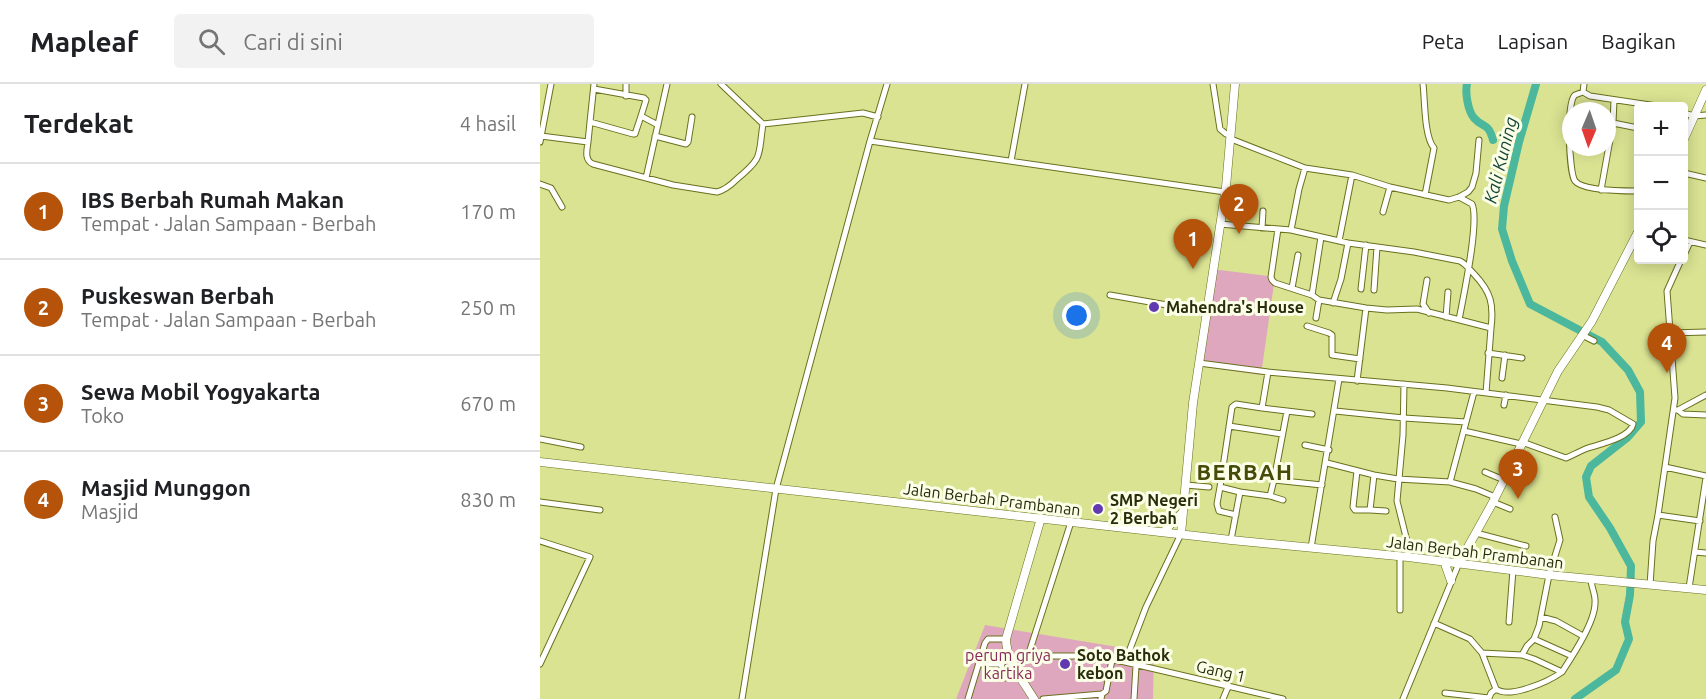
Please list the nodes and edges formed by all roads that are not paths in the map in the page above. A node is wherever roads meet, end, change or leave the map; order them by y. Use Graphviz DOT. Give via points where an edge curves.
graph roads {
  1 [pos="551,84"];
  2 [pos="626,84"];
  3 [pos="667,84"];
  4 [pos="721,84"];
  5 [pos="887,84"];
  6 [pos="1025,84"];
  7 [pos="1213,84"];
  8 [pos="1235,84"];
  9 [pos="1423,84"];
  10 [pos="1584,84"];
  11 [pos="594,87"];
  12 [pos="1706,90"];
  13 [pos="1583,92"];
  14 [pos="626,96"];
  15 [pos="1614,100"];
  16 [pos="1572,102"];
  17 [pos="1634,103"];
  18 [pos="1699,105"];
  19 [pos="1688,114"];
  20 [pos="1706,114"];
  21 [pos="641,116"];
  22 [pos="1694,116"];
  23 [pos="692,117"];
  24 [pos="878,117"];
  25 [pos="590,122"];
  26 [pos="763,124"];
  27 [pos="1616,124"];
  28 [pos="658,125"];
  29 [pos="1634,127"];
  30 [pos="1688,129"];
  31 [pos="655,136"];
  32 [pos="1231,137"];
  33 [pos="541,139"];
  34 [pos="1479,140"];
  35 [pos="870,141"];
  36 [pos="588,142"];
  37 [pos="1572,156"];
  38 [pos="1606,156"];
  39 [pos="1011,161"];
  40 [pos="1305,168"];
  41 [pos="1352,175"];
  42 [pos="1688,175"];
  43 [pos="645,178"];
  44 [pos="1706,178"];
  45 [pos="540,184"];
  46 [pos="1390,187"];
  47 [pos="1601,190"];
  48 [pos="1634,191"];
  49 [pos="1225,192"];
  50 [pos="1425,195"];
  51 [pos="1459,198"];
  52 [pos="562,207"];
  53 [pos="1263,211"];
  54 [pos="1383,212"];
  55 [pos="1220,224"];
  56 [pos="1262,228"];
  57 [pos="1278,229"];
  58 [pos="1291,230"];
  59 [pos="1321,237"];
  60 [pos="1634,240"];
  61 [pos="1339,241"];
  62 [pos="1690,242"];
  63 [pos="1348,243"];
  64 [pos="1366,245"];
  65 [pos="1706,245"];
  66 [pos="1688,246"];
  67 [pos="1377,247"];
  68 [pos="1298,255"];
  69 [pos="1679,264"];
  70 [pos="1469,269"];
  71 [pos="1427,280"];
  72 [pos="1292,288"];
  73 [pos="1361,288"];
  74 [pos="1374,290"];
  75 [pos="1448,292"];
  76 [pos="1110,295"];
  77 [pos="1312,295"];
  78 [pos="1319,300"];
  79 [pos="1333,303"];
  80 [pos="1366,308"];
  81 [pos="1207,312"];
  82 [pos="1430,313"];
  83 [pos="1446,316"];
  84 [pos="1316,318"];
  85 [pos="1459,320"];
  86 [pos="1307,326"];
  87 [pos="1491,328"];
  88 [pos="1706,332"];
  89 [pos="1670,333"];
  90 [pos="1582,335"];
  91 [pos="1594,341"];
  92 [pos="1488,353"];
  93 [pos="1505,356"];
  94 [pos="1522,358"];
  95 [pos="1360,359"];
  96 [pos="1199,363"];
  97 [pos="1268,372"];
  98 [pos="1502,378"];
  99 [pos="1339,379"];
  100 [pos="1357,381"];
  101 [pos="1404,384"];
  102 [pos="1473,392"];
  103 [pos="1486,393"];
  104 [pos="1506,395"];
  105 [pos="1706,395"];
  106 [pos="1543,401"];
  107 [pos="1504,405"];
  108 [pos="1262,408"];
  109 [pos="1676,410"];
  110 [pos="1287,411"];
  111 [pos="1335,411"];
  112 [pos="1312,414"];
  113 [pos="1706,415"];
  114 [pos="1404,418"];
  115 [pos="1466,422"];
  116 [pos="1229,426"];
  117 [pos="1464,430"];
  118 [pos="1282,434"];
  119 [pos="540,439"];
  120 [pos="1522,443"];
  121 [pos="1305,445"];
  122 [pos="581,447"];
  123 [pos="1329,450"];
  124 [pos="540,462"];
  125 [pos="1326,463"];
  126 [pos="1665,467"];
  127 [pos="1357,471"];
  128 [pos="1485,472"];
  129 [pos="1374,475"];
  130 [pos="1706,478"];
  131 [pos="1398,479"];
  132 [pos="1274,480"];
  133 [pos="1504,480"];
  134 [pos="1450,482"];
  135 [pos="1186,485"];
  136 [pos="1322,485"];
  137 [pos="1209,487"];
  138 [pos="1220,487"];
  139 [pos="776,489"];
  140 [pos="1240,492"];
  141 [pos="1270,496"];
  142 [pos="1494,499"];
  143 [pos="1283,500"];
  144 [pos="540,502"];
  145 [pos="1510,509"];
  146 [pos="600,510"];
  147 [pos="1370,510"];
  148 [pos="1184,511"];
  149 [pos="1386,511"];
  150 [pos="1236,515"];
  151 [pos="1658,515"];
  152 [pos="1555,517"];
  153 [pos="1041,518"];
  154 [pos="1700,521"];
  155 [pos="1071,522"];
  156 [pos="1699,529"];
  157 [pos="1706,529"];
  158 [pos="1165,532"];
  159 [pos="1506,532"];
  160 [pos="1476,533"];
  161 [pos="1180,534"];
  162 [pos="1231,540"];
  163 [pos="540,541"];
  164 [pos="1503,541"];
  165 [pos="1526,546"];
  166 [pos="1311,549"];
  167 [pos="1695,552"];
  168 [pos="1706,553"];
  169 [pos="1404,557"];
  170 [pos="1444,561"];
  171 [pos="1459,564"];
  172 [pos="1513,570"];
  173 [pos="1550,575"];
  174 [pos="1592,579"];
  175 [pos="1451,581"];
  176 [pos="1650,585"];
  177 [pos="1689,588"];
  178 [pos="1706,590"];
  179 [pos="1400,610"];
  180 [pos="1541,618"];
  181 [pos="1509,622"];
  182 [pos="1434,623"];
  183 [pos="1583,636"];
  184 [pos="1006,639"];
  185 [pos="1534,639"];
  186 [pos="1482,653"];
  187 [pos="1522,655"];
  188 [pos="1028,656"];
  189 [pos="1572,657"];
  190 [pos="1010,659"];
  191 [pos="1112,660"];
  192 [pos="1125,662"];
  193 [pos="540,664"];
  194 [pos="979,664"];
  195 [pos="1001,664"];
  196 [pos="1136,666"];
  197 [pos="1562,672"];
  198 [pos="1005,678"];
  199 [pos="1228,687"];
  200 [pos="1496,689"];
  201 [pos="1445,693"];
  202 [pos="1102,696"];
  203 [pos="1489,698"];
  204 [pos="742,699"];
  205 [pos="968,699"];
  206 [pos="1034,699"];
  207 [pos="1043,699"];
  208 [pos="1134,699"];
  209 [pos="1223,699"];
  210 [pos="1283,699"];
  211 [pos="1403,699"];
  1 -- 33 [label="street"];
  2 -- 14 [label="street"];
  3 -- 28 [label="street"];
  4 -- 26 [label="street"];
  5 -- 24 [label="street"];
  6 -- 39 [label="street"];
  7 -- 32 [label="street" via="1220,129"];
  8 -- 32 [label="main road"];
  9 -- 50 [label="street" via="1429,143 1434,148"];
  10 -- 13 [label="street"];
  11 -- 14 [label="street"];
  11 -- 25 [label="street"];
  12 -- 18 [label="main road"];
  13 -- 15 [label="street"];
  13 -- 16 [label="street" via="1575,95"];
  14 -- 21 [label="street" via="646,100"];
  15 -- 17 [label="street"];
  18 -- 20 [label="street"];
  18 -- 22 [label="main road"];
  19 -- 22 [label="street"];
  20 -- 22 [label="street"];
  21 -- 25 [label="street" via="635,134"];
  21 -- 28 [label="street"];
  22 -- 30 [label="main road"];
  23 -- 31 [label="street" via="686,144"];
  24 -- 26 [label="street" via="840,115"];
  24 -- 35 [label="street"];
  25 -- 36 [label="street"];
  26 -- 43 [label="street" via="755,163 724,190 717,192"];
  27 -- 29 [label="street"];
  28 -- 31 [label="street"];
  31 -- 43 [label="street"];
  32 -- 40 [label="street"];
  32 -- 49 [label="main road"];
  33 -- 36 [label="street"];
  34 -- 51 [label="street" via="1475,180"];
  35 -- 39 [label="street"];
  35 -- 139 [label="street"];
  36 -- 43 [label="street" via="589,162"];
  37 -- 47 [label="street" via="1575,182"];
  38 -- 47 [label="street"];
  39 -- 49 [label="street"];
  40 -- 41 [label="street"];
  40 -- 58 [label="street"];
  41 -- 46 [label="street"];
  41 -- 61 [label="street"];
  42 -- 44 [label="street"];
  45 -- 52 [label="street" via="551,188"];
  46 -- 50 [label="street"];
  46 -- 54 [label="street"];
  47 -- 48 [label="street"];
  49 -- 55 [label="main road"];
  50 -- 51 [label="street"];
  51 -- 70 [label="street" via="1474,208"];
  53 -- 56 [label="street"];
  55 -- 56 [label="street"];
  55 -- 81 [label="main road"];
  56 -- 57 [label="street"];
  57 -- 58 [label="street"];
  57 -- 72 [label="street" via="1271,277 1275,283"];
  58 -- 59 [label="street"];
  59 -- 61 [label="street"];
  59 -- 77 [label="street"];
  60 -- 90 [label="main road"];
  61 -- 63 [label="street"];
  62 -- 65 [label="street"];
  62 -- 66 [label="street"];
  63 -- 64 [label="street"];
  63 -- 79 [label="street"];
  64 -- 67 [label="street"];
  64 -- 73 [label="street"];
  67 -- 70 [label="street" via="1446,257"];
  67 -- 74 [label="street"];
  68 -- 72 [label="street"];
  69 -- 89 [label="street" via="1667,291"];
  70 -- 85 [label="street"];
  70 -- 87 [label="street" via="1491,297"];
  71 -- 82 [label="street" via="1423,304"];
  72 -- 77 [label="street"];
  75 -- 83 [label="street"];
  76 -- 81 [label="street"];
  77 -- 78 [label="street"];
  78 -- 79 [label="street"];
  78 -- 84 [label="street"];
  79 -- 80 [label="street"];
  80 -- 82 [label="street"];
  80 -- 95 [label="street"];
  81 -- 96 [label="main road"];
  82 -- 83 [label="street"];
  83 -- 85 [label="street"];
  85 -- 87 [label="street"];
  86 -- 95 [label="street" via="1332,335 1332,355"];
  87 -- 92 [label="street"];
  88 -- 89 [label="street"];
  89 -- 109 [label="street"];
  90 -- 91 [label="street"];
  90 -- 106 [label="main road"];
  92 -- 93 [label="street"];
  92 -- 103 [label="street"];
  93 -- 94 [label="street"];
  93 -- 98 [label="street"];
  95 -- 100 [label="street"];
  96 -- 97 [label="street"];
  96 -- 135 [label="main road"];
  97 -- 99 [label="street"];
  97 -- 108 [label="street"];
  99 -- 100 [label="street"];
  99 -- 111 [label="street"];
  100 -- 101 [label="street"];
  101 -- 102 [label="street"];
  101 -- 114 [label="street"];
  102 -- 103 [label="street"];
  102 -- 115 [label="street"];
  103 -- 104 [label="street"];
  104 -- 106 [label="street"];
  104 -- 107 [label="street"];
  105 -- 109 [label="street"];
  106 -- 120 [label="main road"];
  106 -- 120 [label="street" via="1609,410 1630,421 1632,429 1566,458"];
  108 -- 110 [label="street"];
  108 -- 116 [label="street" via="1234,404"];
  109 -- 113 [label="street"];
  109 -- 126 [label="street"];
  110 -- 112 [label="street"];
  110 -- 118 [label="street"];
  111 -- 114 [label="street"];
  111 -- 123 [label="street"];
  114 -- 115 [label="street"];
  114 -- 131 [label="street"];
  115 -- 117 [label="street"];
  116 -- 118 [label="street"];
  116 -- 138 [label="street"];
  117 -- 120 [label="street"];
  117 -- 134 [label="street"];
  118 -- 132 [label="street"];
  119 -- 122 [label="street"];
  120 -- 133 [label="main road"];
  121 -- 123 [label="street"];
  123 -- 125 [label="street"];
  124 -- 139 [label="main road, Jalan Berbah Prambanan"];
  125 -- 127 [label="street"];
  125 -- 136 [label="street"];
  126 -- 130 [label="street"];
  126 -- 151 [label="street"];
  127 -- 129 [label="street"];
  127 -- 147 [label="street" via="1354,509"];
  128 -- 133 [label="street"];
  129 -- 131 [label="street"];
  129 -- 147 [label="street"];
  130 -- 154 [label="street"];
  131 -- 134 [label="street"];
  131 -- 169 [label="street" via="1397,501 1408,545"];
  132 -- 136 [label="street"];
  132 -- 141 [label="street"];
  133 -- 142 [label="main road"];
  134 -- 142 [label="street"];
  135 -- 137 [label="street"];
  135 -- 148 [label="main road"];
  136 -- 166 [label="street"];
  138 -- 140 [label="street"];
  138 -- 150 [label="street" via="1219,511"];
  139 -- 153 [label="main road, Jalan Berbah Prambanan"];
  139 -- 204 [label="street"];
  140 -- 141 [label="street"];
  140 -- 150 [label="street"];
  141 -- 143 [label="street"];
  142 -- 145 [label="street"];
  142 -- 160 [label="main road"];
  144 -- 146 [label="street"];
  147 -- 149 [label="street"];
  148 -- 158 [label="main road"];
  148 -- 161 [label="main road"];
  150 -- 162 [label="street"];
  151 -- 154 [label="street"];
  151 -- 176 [label="street"];
  152 -- 173 [label="street" via="1560,540"];
  153 -- 155 [label="main road, Jalan Berbah Prambanan"];
  153 -- 184 [label="main road"];
  154 -- 156 [label="street"];
  155 -- 158 [label="main road, Jalan Berbah Prambanan"];
  155 -- 188 [label="street"];
  156 -- 157 [label="street"];
  156 -- 167 [label="street"];
  158 -- 161 [label="main road, Jalan Berbah Prambanan"];
  159 -- 164 [label="street"];
  160 -- 164 [label="street"];
  160 -- 171 [label="main road"];
  161 -- 162 [label="main road, Jalan Berbah Prambanan"];
  161 -- 192 [label="street"];
  162 -- 166 [label="main road, Jalan Berbah Prambanan"];
  163 -- 193 [label="street" via="590,557"];
  164 -- 165 [label="street"];
  166 -- 169 [label="main road, Jalan Berbah Prambanan"];
  167 -- 168 [label="street"];
  167 -- 177 [label="street"];
  169 -- 170 [label="main road, Jalan Berbah Prambanan"];
  169 -- 179 [label="street"];
  170 -- 171 [label="main road, Jalan Berbah Prambanan"];
  170 -- 175 [label="main road"];
  171 -- 172 [label="main road, Jalan Berbah Prambanan"];
  171 -- 175 [label="street"];
  172 -- 173 [label="main road, Jalan Berbah Prambanan"];
  172 -- 181 [label="street"];
  173 -- 174 [label="main road, Jalan Berbah Prambanan"];
  173 -- 180 [label="street"];
  174 -- 176 [label="main road, Jalan Berbah Prambanan"];
  174 -- 183 [label="street" via="1596,602"];
  175 -- 182 [label="street"];
  176 -- 177 [label="main road, Jalan Berbah Prambanan"];
  177 -- 178 [label="main road, Jalan Berbah Prambanan"];
  180 -- 183 [label="street" via="1556,621"];
  180 -- 185 [label="street"];
  182 -- 186 [label="street" via="1470,639"];
  182 -- 211 [label="street"];
  183 -- 189 [label="street"];
  184 -- 190 [label="main road"];
  184 -- 194 [label="street" via="986,641"];
  185 -- 187 [label="street"];
  185 -- 189 [label="street"];
  186 -- 187 [label="street"];
  186 -- 200 [label="street"];
  187 -- 197 [label="street"];
  188 -- 190 [label="street, Gang 1"];
  188 -- 191 [label="street, Gang 1" via="1078,655"];
  189 -- 197 [label="street"];
  190 -- 195 [label="street"];
  190 -- 206 [label="main road"];
  191 -- 192 [label="street, Gang 1"];
  191 -- 202 [label="street"];
  192 -- 196 [label="street, Gang 1"];
  194 -- 195 [label="street"];
  194 -- 205 [label="street"];
  195 -- 198 [label="street"];
  196 -- 199 [label="street, Gang 1"];
  196 -- 208 [label="street"];
  197 -- 200 [label="street" via="1523,694 1502,695"];
  199 -- 209 [label="street"];
  199 -- 210 [label="street, Gang 1"];
  200 -- 203 [label="street"];
  201 -- 203 [label="street"];
  202 -- 207 [label="street"];
}
